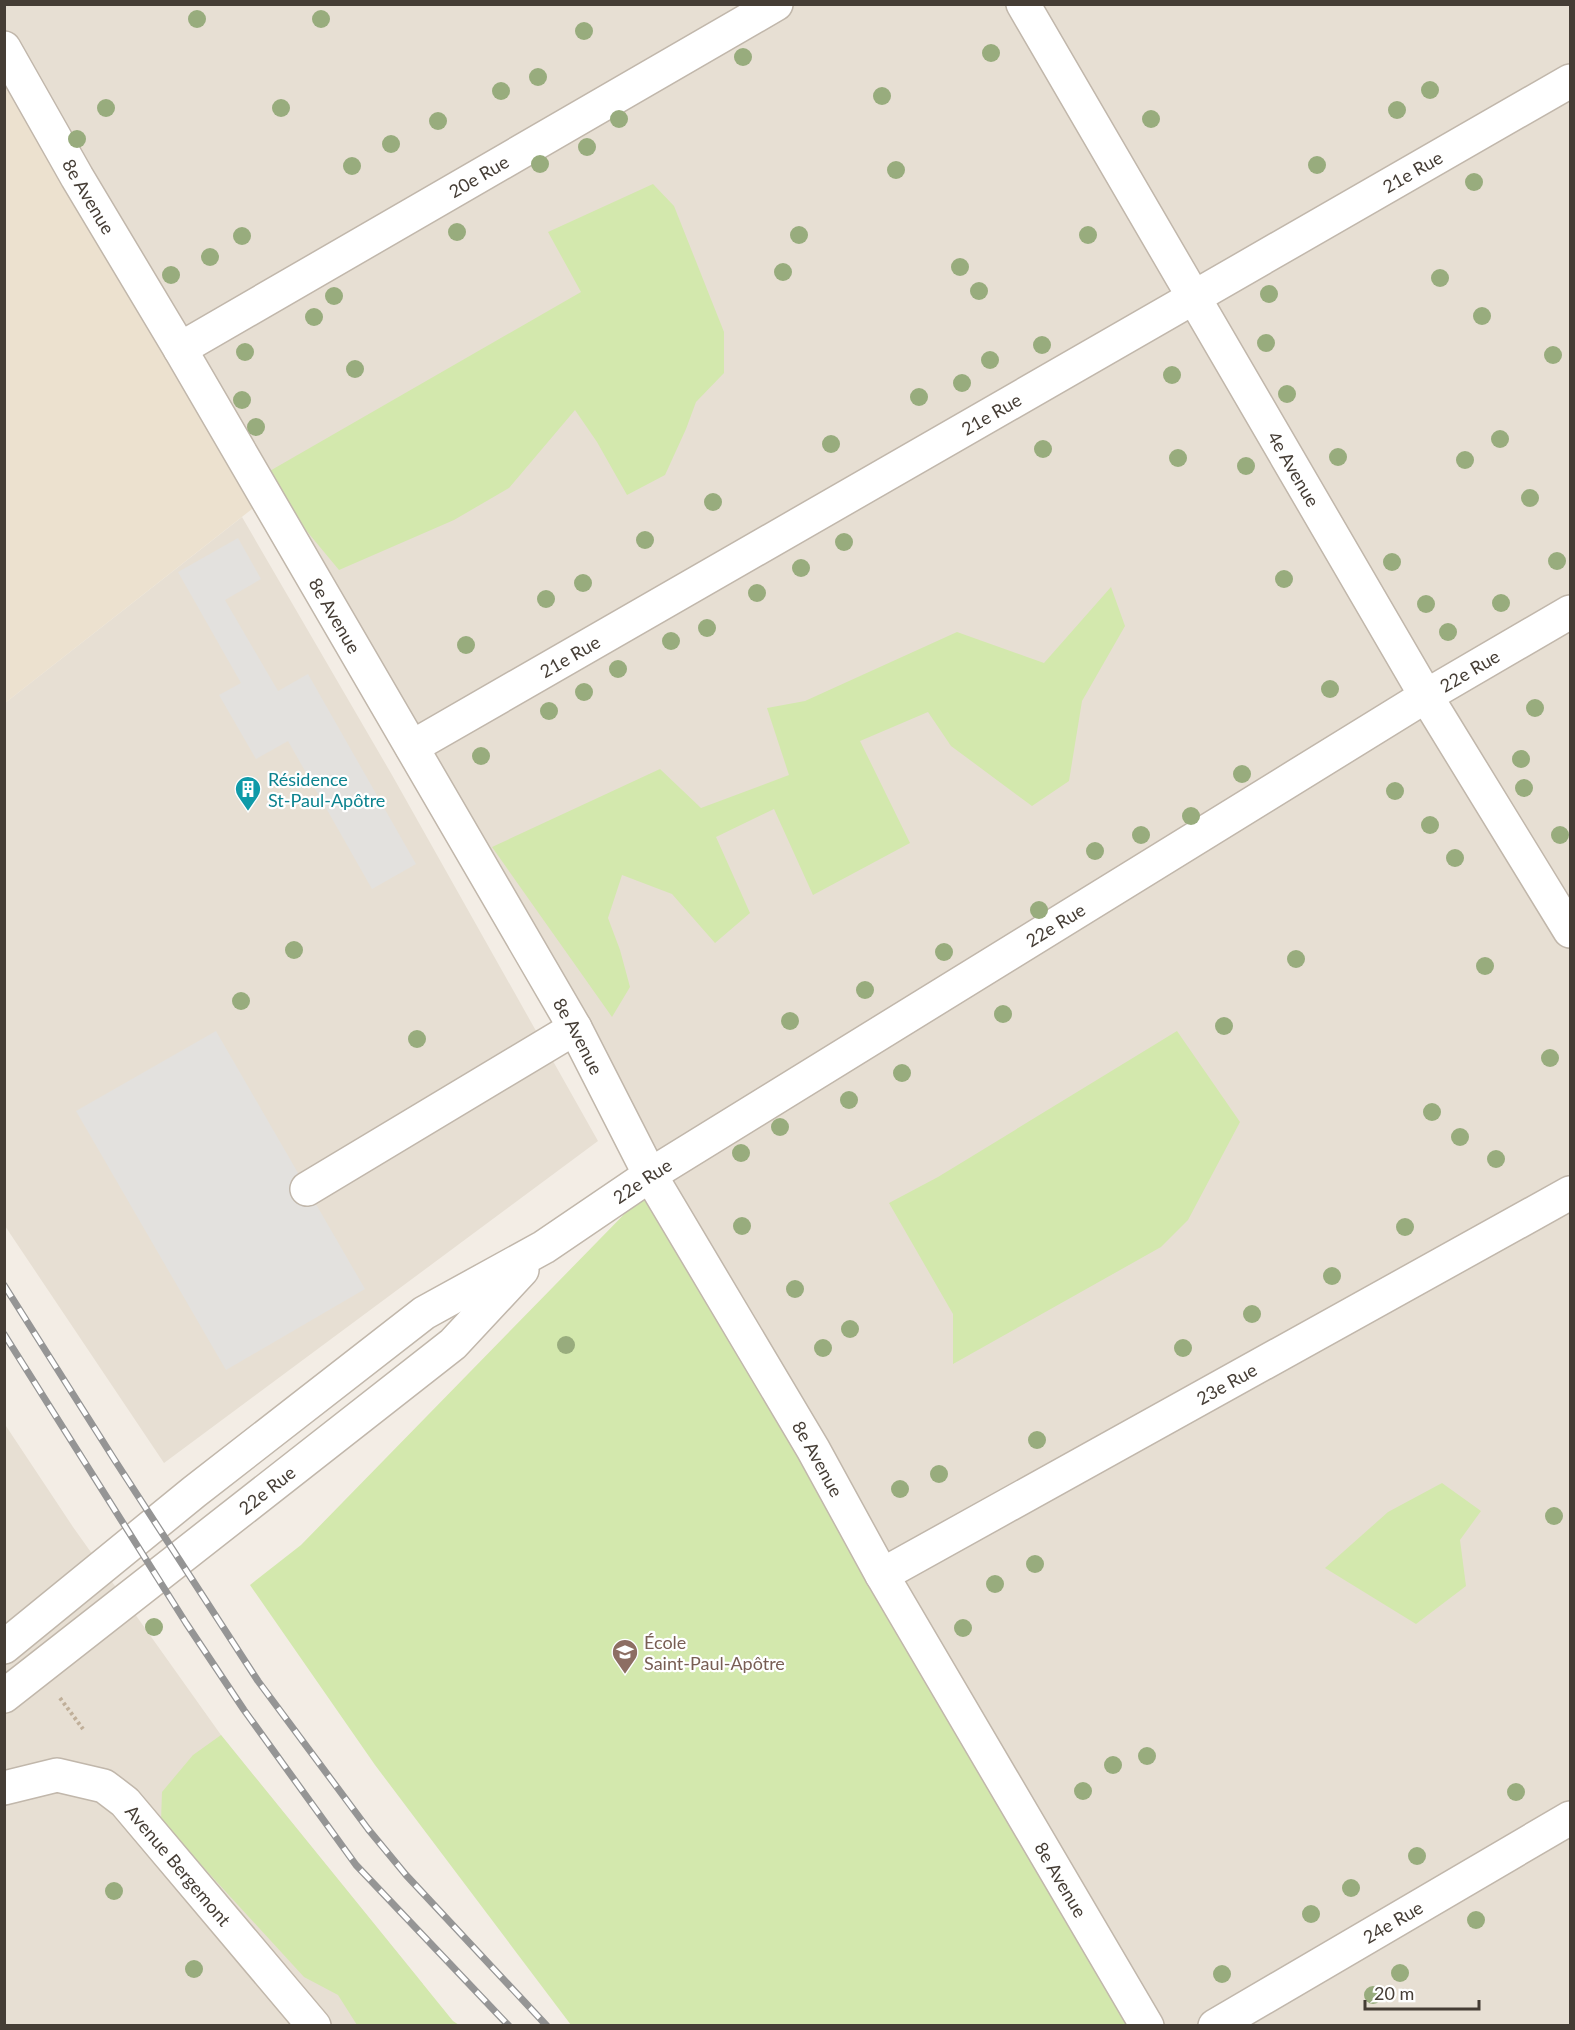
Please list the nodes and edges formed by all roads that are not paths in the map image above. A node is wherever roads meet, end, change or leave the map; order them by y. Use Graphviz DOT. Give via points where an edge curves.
graph roads {
  1 [pos="776,4"];
  2 [pos="1023,4"];
  3 [pos="4,48"];
  4 [pos="1570,81"];
  5 [pos="1193,298"];
  6 [pos="180,349"];
  7 [pos="1570,612"];
  8 [pos="1426,696"];
  9 [pos="412,747"];
  10 [pos="1570,931"];
  11 [pos="575,1028"];
  12 [pos="650,1175"];
  13 [pos="308,1189"];
  14 [pos="1570,1193"];
  15 [pos="544,1247"];
  16 [pos="882,1575"];
  17 [pos="4,1647"];
  18 [pos="4,1696"];
  19 [pos="4,1788"];
  20 [pos="1570,1818"];
  21 [pos="314,2025"];
  22 [pos="1147,2025"];
  23 [pos="1215,2025"];
  1 -- 6 [label="street, 20e Rue"];
  2 -- 5 [label="street, 4e Avenue"];
  3 -- 6 [label="street, 8e Avenue"];
  4 -- 5 [label="street, 21e Rue"];
  5 -- 8 [label="street, 4e Avenue"];
  5 -- 9 [label="street, 21e Rue"];
  6 -- 9 [label="street, 8e Avenue"];
  7 -- 8 [label="street, 22e Rue"];
  8 -- 10 [label="street, 4e Avenue"];
  8 -- 12 [label="street, 22e Rue"];
  9 -- 11 [label="street, 8e Avenue"];
  11 -- 12 [label="street, 8e Avenue"];
  11 -- 13 [label="street"];
  12 -- 15 [label="street, 22e Rue"];
  12 -- 16 [label="street, 8e Avenue" via="813,1449"];
  14 -- 16 [label="street, 23e Rue"];
  15 -- 17 [label="street, 22e Rue" via="424,1313 194,1492"];
  15 -- 18 [label="street, 22e Rue" via="453,1344"];
  16 -- 22 [label="street, 8e Avenue"];
  19 -- 21 [label="street, Avenue Bergemont" via="57,1775 104,1786 125,1802"];
  20 -- 23 [label="street, 24e Rue"];
}
